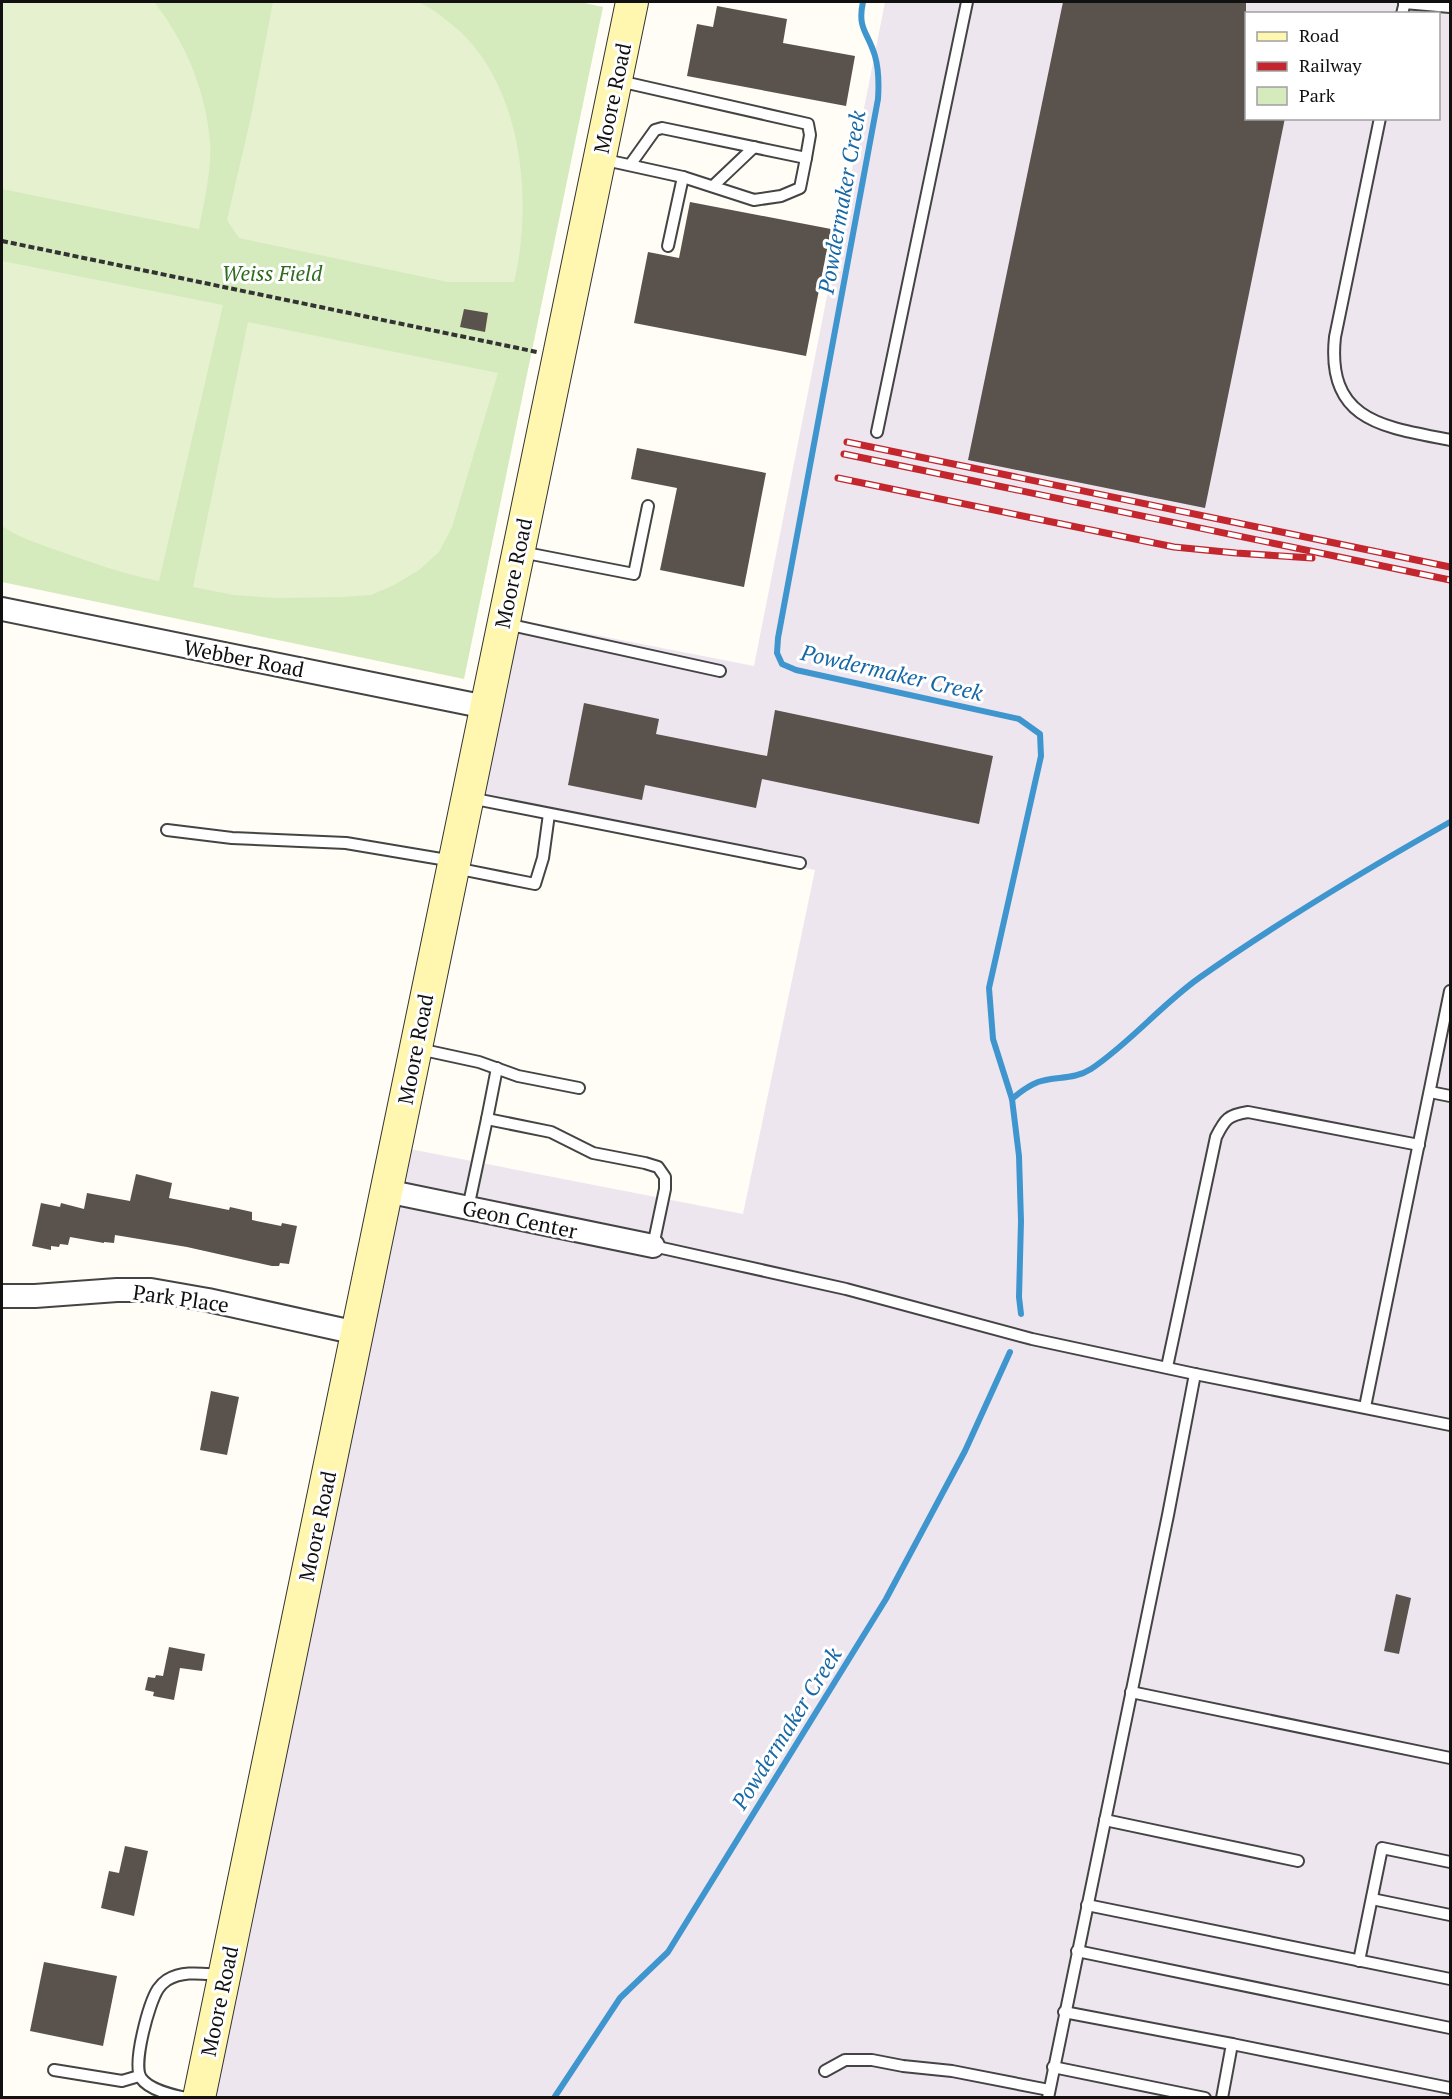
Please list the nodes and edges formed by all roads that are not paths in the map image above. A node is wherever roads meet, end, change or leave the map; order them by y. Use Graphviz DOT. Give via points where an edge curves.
graph roads {
  1 [pos="632,2"];
  2 [pos="967,2"];
  3 [pos="1404,6"];
  4 [pos="1450,7"];
  5 [pos="615,80"];
  6 [pos="1380,120"];
  7 [pos="754,147"];
  8 [pos="599,158"];
  9 [pos="806,158"];
  10 [pos="630,165"];
  11 [pos="683,177"];
  12 [pos="714,185"];
  13 [pos="668,246"];
  14 [pos="877,432"];
  15 [pos="1450,440"];
  16 [pos="648,506"];
  17 [pos="518,552"];
  18 [pos="2,609"];
  19 [pos="503,623"];
  20 [pos="720,671"];
  21 [pos="486,708"];
  22 [pos="467,798"];
  23 [pos="549,814"];
  24 [pos="166,830"];
  25 [pos="800,863"];
  26 [pos="453,864"];
  27 [pos="1450,992"];
  28 [pos="415,1048"];
  29 [pos="497,1068"];
  30 [pos="579,1088"];
  31 [pos="1430,1092"];
  32 [pos="1450,1096"];
  33 [pos="487,1119"];
  34 [pos="1419,1145"];
  35 [pos="386,1191"];
  36 [pos="468,1208"];
  37 [pos="653,1246"];
  38 [pos="2,1296"];
  39 [pos="357,1333"];
  40 [pos="1167,1367"];
  41 [pos="1196,1374"];
  42 [pos="1365,1407"];
  43 [pos="1450,1425"];
  44 [pos="1131,1692"];
  45 [pos="1450,1758"];
  46 [pos="1105,1820"];
  47 [pos="1298,1861"];
  48 [pos="1450,1862"];
  49 [pos="1372,1899"];
  50 [pos="1087,1905"];
  51 [pos="1450,1915"];
  52 [pos="1077,1951"];
  53 [pos="1359,1961"];
  54 [pos="225,1975"];
  55 [pos="1450,1979"];
  56 [pos="1064,2012"];
  57 [pos="1450,2028"];
  58 [pos="1232,2044"];
  59 [pos="1053,2067"];
  60 [pos="54,2070"];
  61 [pos="825,2071"];
  62 [pos="139,2076"];
  63 [pos="1450,2088"];
  64 [pos="1048,2094"];
  65 [pos="186,2097"];
  66 [pos="199,2097"];
  67 [pos="1205,2097"];
  68 [pos="1222,2097"];
  1 -- 5 [label="street, Moore Road"];
  2 -- 14 [label="lane"];
  3 -- 4 [label="lane"];
  5 -- 8 [label="street, Moore Road"];
  5 -- 9 [label="lane" via="808,124"];
  6 -- 15 [label="lane" via="1335,337 1336,377 1360,414 1398,429"];
  7 -- 9 [label="lane"];
  7 -- 10 [label="lane" via="662,128 654,130"];
  7 -- 12 [label="lane"];
  8 -- 10 [label="lane"];
  8 -- 17 [label="street, Moore Road"];
  9 -- 12 [label="lane" via="800,188 768,200 754,200"];
  10 -- 11 [label="lane"];
  11 -- 12 [label="lane"];
  11 -- 13 [label="lane"];
  16 -- 17 [label="lane" via="634,574"];
  17 -- 19 [label="street, Moore Road"];
  18 -- 21 [label="street, Webber Road"];
  19 -- 20 [label="lane"];
  19 -- 21 [label="street, Moore Road"];
  21 -- 22 [label="street, Moore Road"];
  22 -- 23 [label="lane"];
  22 -- 26 [label="street, Moore Road"];
  23 -- 25 [label="lane"];
  23 -- 26 [label="lane" via="543,858 534,884"];
  24 -- 26 [label="lane" via="232,838 346,843"];
  26 -- 28 [label="street, Moore Road"];
  27 -- 31 [label="lane"];
  28 -- 29 [label="lane"];
  28 -- 35 [label="street, Moore Road"];
  29 -- 30 [label="lane"];
  29 -- 33 [label="lane"];
  31 -- 32 [label="lane"];
  31 -- 34 [label="lane"];
  33 -- 36 [label="lane"];
  33 -- 37 [label="lane" via="551,1132 593,1153 658,1167 665,1177 665,1190"];
  34 -- 40 [label="lane" via="1248,1112 1233,1115 1223,1123 1216,1137"];
  34 -- 42 [label="lane"];
  35 -- 36 [label="street, Geon Center"];
  35 -- 39 [label="street, Moore Road"];
  36 -- 37 [label="street, Geon Center"];
  37 -- 40 [label="lane" via="846,1289 999,1331"];
  38 -- 39 [label="street, Park Place" via="151,1290"];
  39 -- 54 [label="street, Moore Road"];
  40 -- 41 [label="lane"];
  41 -- 42 [label="lane"];
  41 -- 44 [label="lane"];
  42 -- 43 [label="lane"];
  44 -- 45 [label="lane"];
  44 -- 46 [label="lane"];
  46 -- 47 [label="lane"];
  46 -- 50 [label="lane"];
  48 -- 49 [label="lane" via="1382,1848"];
  49 -- 51 [label="lane"];
  49 -- 53 [label="lane"];
  50 -- 52 [label="lane"];
  50 -- 53 [label="lane"];
  52 -- 56 [label="lane"];
  52 -- 57 [label="lane"];
  53 -- 55 [label="lane"];
  54 -- 62 [label="lane" via="189,1973 171,1978 158,1989 147,2013"];
  54 -- 66 [label="street, Moore Road"];
  56 -- 58 [label="lane"];
  56 -- 59 [label="lane"];
  58 -- 63 [label="lane"];
  58 -- 68 [label="lane"];
  59 -- 64 [label="lane"];
  59 -- 67 [label="lane"];
  60 -- 62 [label="lane" via="122,2081"];
  61 -- 64 [label="lane" via="846,2060 872,2060 952,2071"];
  62 -- 65 [label="lane" via="147,2085"];
}
